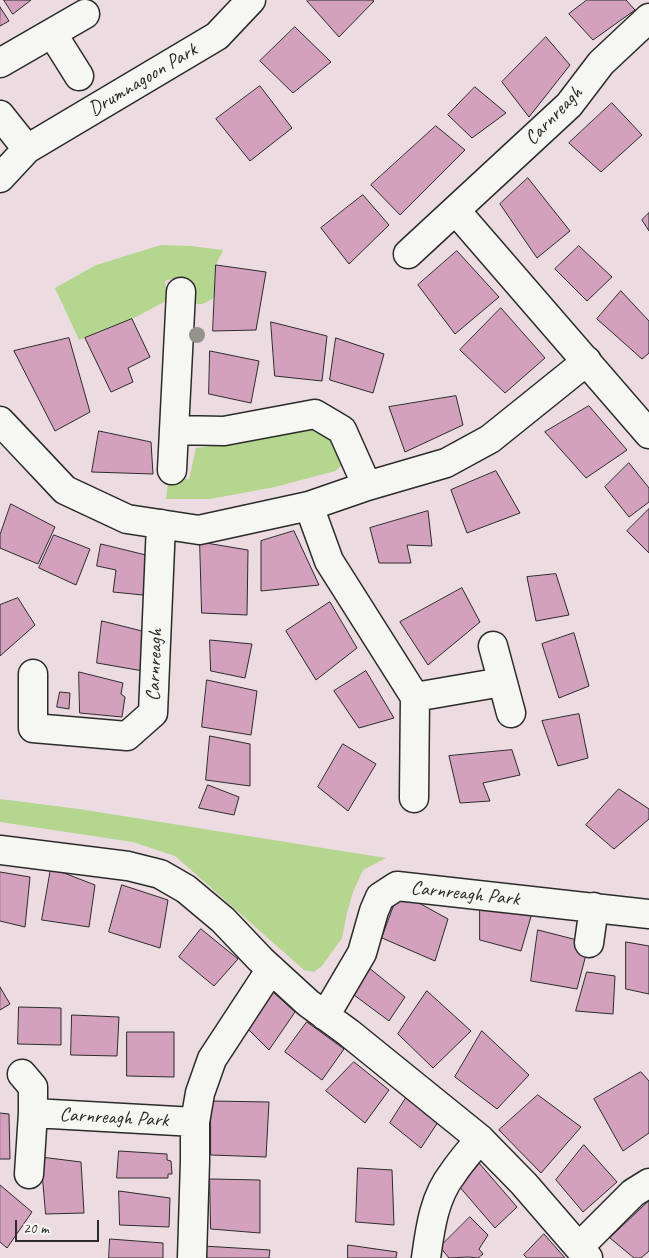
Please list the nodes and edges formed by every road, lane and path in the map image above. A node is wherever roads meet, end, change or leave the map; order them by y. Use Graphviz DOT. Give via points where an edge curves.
graph roads {
  1 [pos="251,0"];
  2 [pos="85,14"];
  3 [pos="649,18"];
  4 [pos="52,33"];
  5 [pos="0,63"];
  6 [pos="79,76"];
  7 [pos="0,115"];
  8 [pos="28,149"];
  9 [pos="0,178"];
  10 [pos="456,211"];
  11 [pos="408,254"];
  12 [pos="181,292"];
  13 [pos="587,361"];
  14 [pos="0,421"];
  15 [pos="174,430"];
  16 [pos="649,434"];
  17 [pos="172,470"];
  18 [pos="367,486"];
  19 [pos="309,506"];
  20 [pos="161,524"];
  21 [pos="493,646"];
  22 [pos="33,674"];
  23 [pos="502,682"];
  24 [pos="415,697"];
  25 [pos="510,713"];
  26 [pos="414,798"];
  27 [pos="0,850"];
  28 [pos="594,907"];
  29 [pos="649,914"];
  30 [pos="589,943"];
  31 [pos="271,969"];
  32 [pos="325,1016"];
  33 [pos="22,1074"];
  34 [pos="33,1113"];
  35 [pos="195,1122"];
  36 [pos="480,1140"];
  37 [pos="30,1174"];
  38 [pos="649,1183"];
  39 [pos="584,1252"];
  40 [pos="192,1258"];
  41 [pos="426,1258"];
  1 -- 8 [label="street, Drumnagoon Park" via="216,36"];
  2 -- 4 [label="street"];
  3 -- 10 [label="street, Carnreagh" via="601,64 569,105"];
  4 -- 5 [label="street"];
  4 -- 6 [label="street"];
  7 -- 8 [label="street"];
  8 -- 9 [label="street, Drumnagoon Park"];
  10 -- 11 [label="street, Carnreagh"];
  10 -- 13 [label="street"];
  12 -- 15 [label="street"];
  13 -- 16 [label="street"];
  13 -- 18 [label="street" via="490,439 446,463"];
  14 -- 20 [label="street" via="65,490 127,519"];
  15 -- 17 [label="street"];
  15 -- 18 [label="street" via="224,431 315,414 342,430"];
  18 -- 19 [label="street"];
  19 -- 20 [label="street" via="199,530"];
  19 -- 24 [label="street" via="329,561"];
  20 -- 22 [label="street, Carnreagh" via="153,713 127,736 33,728"];
  21 -- 23 [label="street"];
  23 -- 24 [label="street"];
  23 -- 25 [label="street"];
  24 -- 26 [label="street"];
  27 -- 31 [label="street" via="128,866 160,874 186,889 223,920"];
  28 -- 29 [label="street, Carnreagh Park"];
  28 -- 30 [label="street"];
  28 -- 32 [label="street, Carnreagh Park" via="397,886 380,897 362,953"];
  31 -- 32 [label="street"];
  31 -- 35 [label="street, Carnreagh Park" via="212,1059 200,1093"];
  32 -- 36 [label="street"];
  33 -- 34 [label="street, Carnreagh Park" via="33,1087"];
  34 -- 35 [label="street, Carnreagh Park"];
  34 -- 37 [label="street, Carnreagh Park"];
  35 -- 40 [label="street, Carnreagh Park"];
  36 -- 39 [label="street"];
  36 -- 41 [label="street" via="451,1174 436,1206"];
  38 -- 39 [label="street" via="633,1193"];
}
